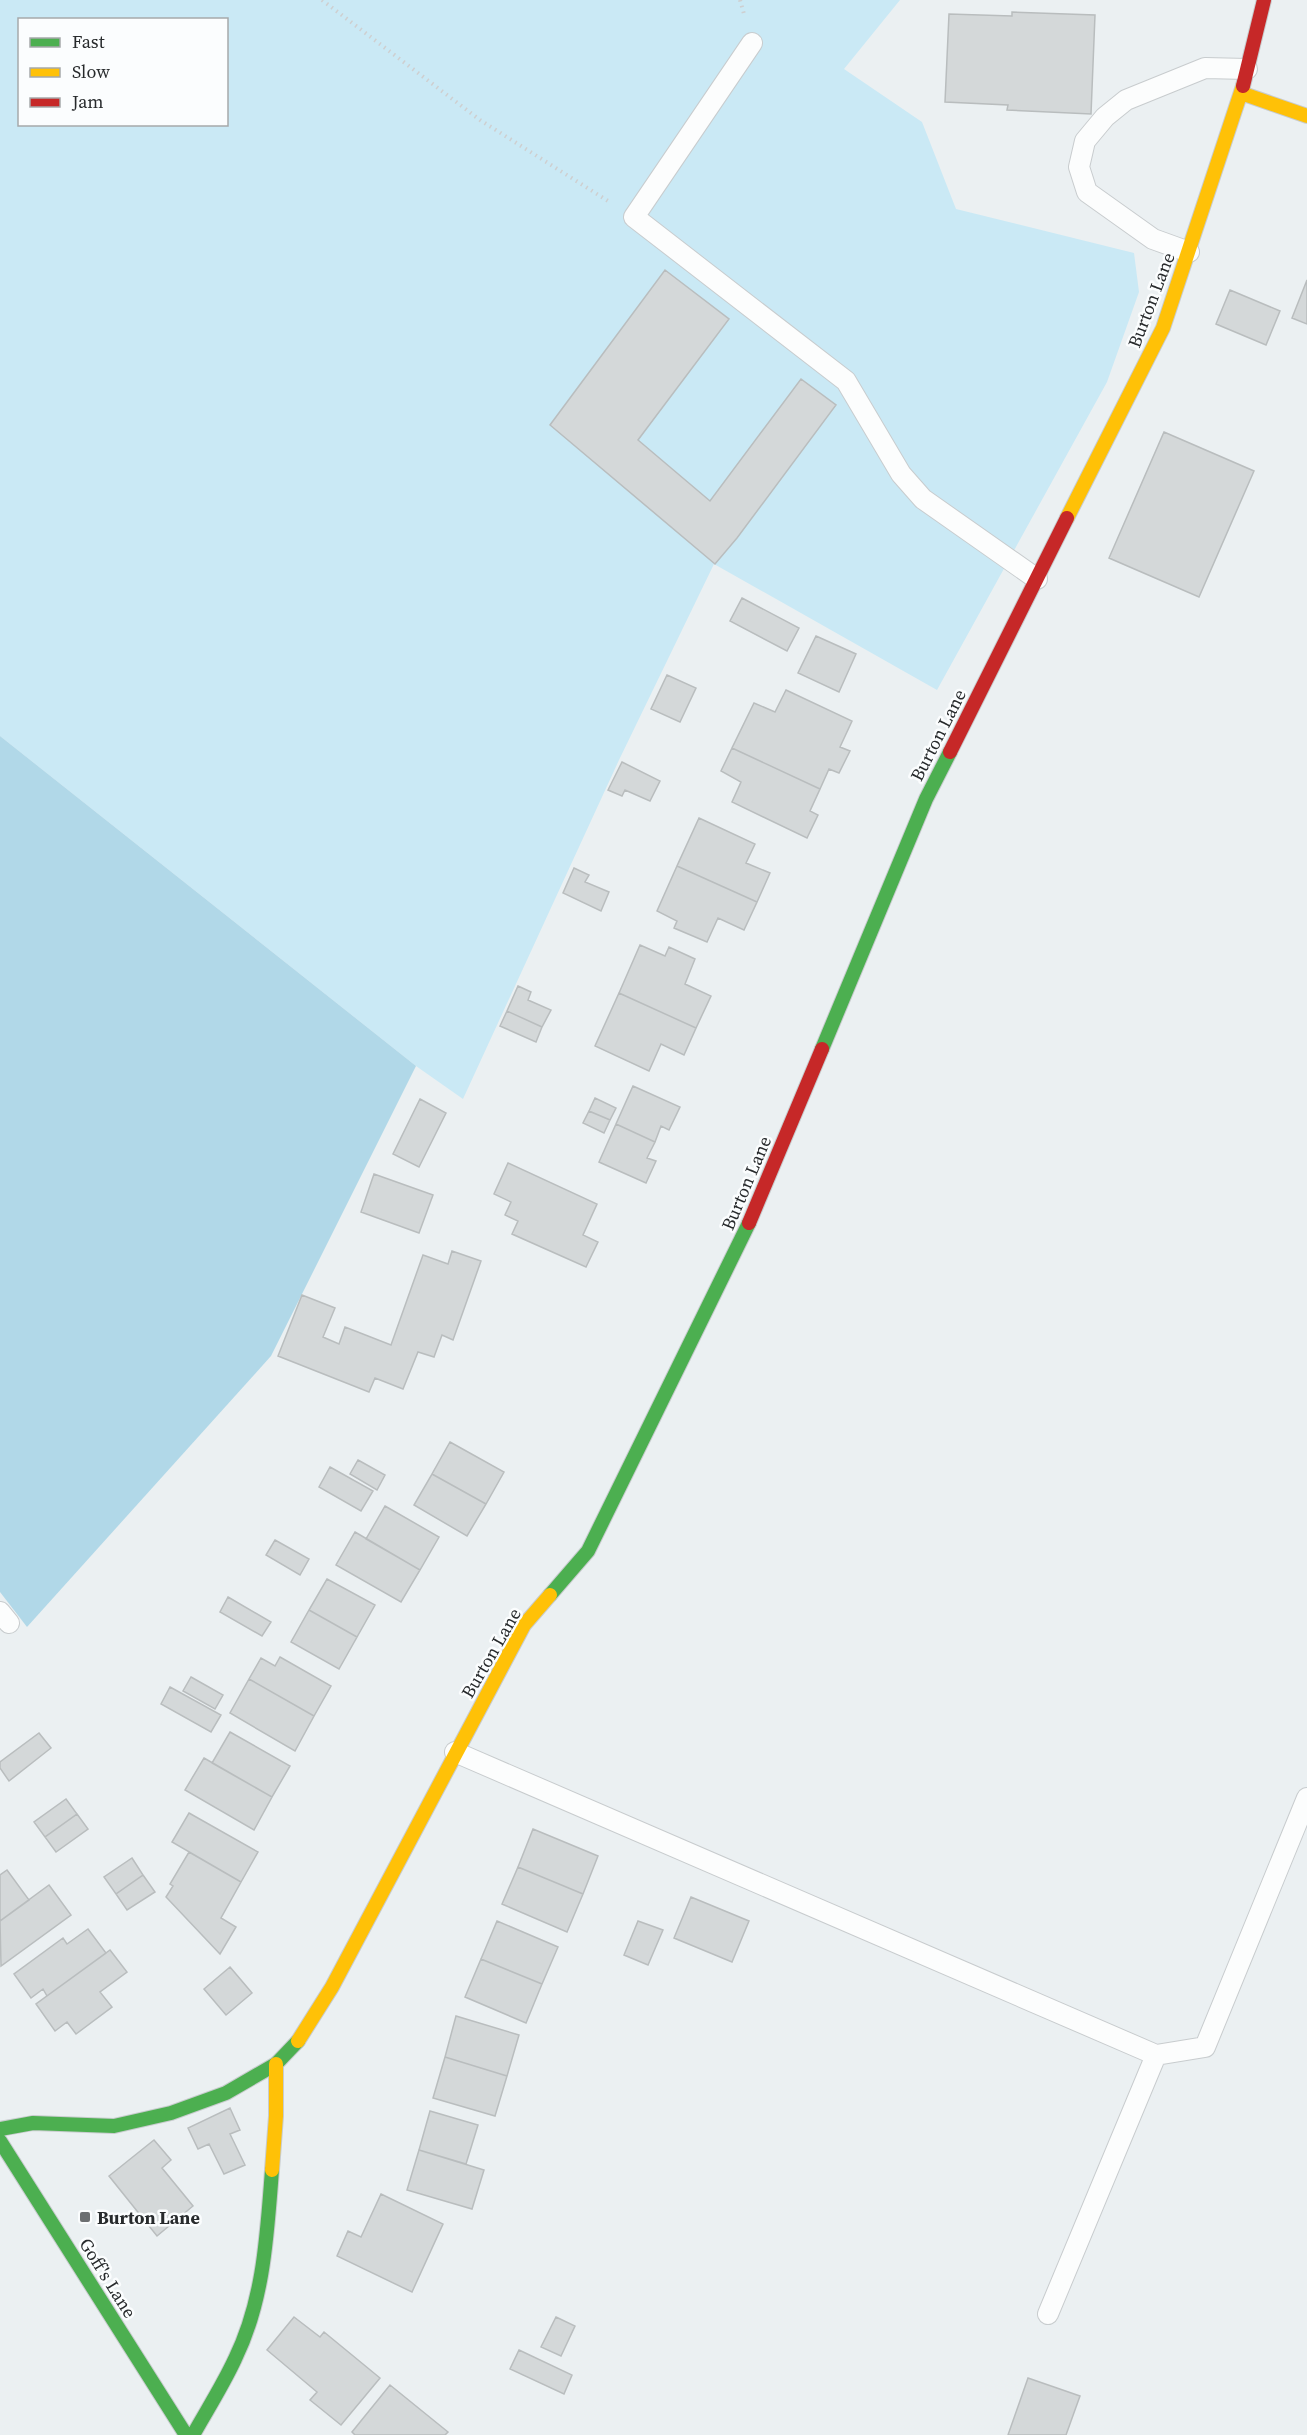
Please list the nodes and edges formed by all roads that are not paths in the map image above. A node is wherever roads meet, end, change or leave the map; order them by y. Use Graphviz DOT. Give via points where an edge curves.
graph roads {
  1 [pos="1264,0"];
  2 [pos="752,43"];
  3 [pos="1247,69"];
  4 [pos="1241,93"];
  5 [pos="1307,116"];
  6 [pos="1189,252"];
  7 [pos="1037,579"];
  8 [pos="455,1752"];
  9 [pos="1307,1798"];
  10 [pos="1156,2055"];
  11 [pos="276,2064"];
  12 [pos="0,2129"];
  13 [pos="0,2141"];
  14 [pos="1048,2314"];
  15 [pos="186,2435"];
  16 [pos="193,2435"];
  1 -- 3 [label="street, Burton Lane"];
  2 -- 7 [label="lane" via="634,218 846,381 901,474 923,499"];
  3 -- 4 [label="street, Burton Lane"];
  3 -- 6 [label="lane" via="1205,68 1126,100 1085,141 1079,167 1087,192 1153,239"];
  4 -- 5 [label="street"];
  4 -- 6 [label="street, Burton Lane"];
  6 -- 7 [label="street, Burton Lane" via="1164,328"];
  7 -- 8 [label="street, Burton Lane" via="926,799 743,1238 588,1551 524,1625"];
  8 -- 10 [label="lane"];
  8 -- 11 [label="street, Burton Lane" via="332,1987 299,2040"];
  9 -- 10 [label="lane" via="1205,2048"];
  10 -- 14 [label="lane"];
  11 -- 12 [label="street, Burton Lane" via="226,2093 171,2113 114,2126 33,2123"];
  11 -- 16 [label="street" via="266,2255 236,2357"];
  13 -- 15 [label="street, Goff's Lane"];
}
